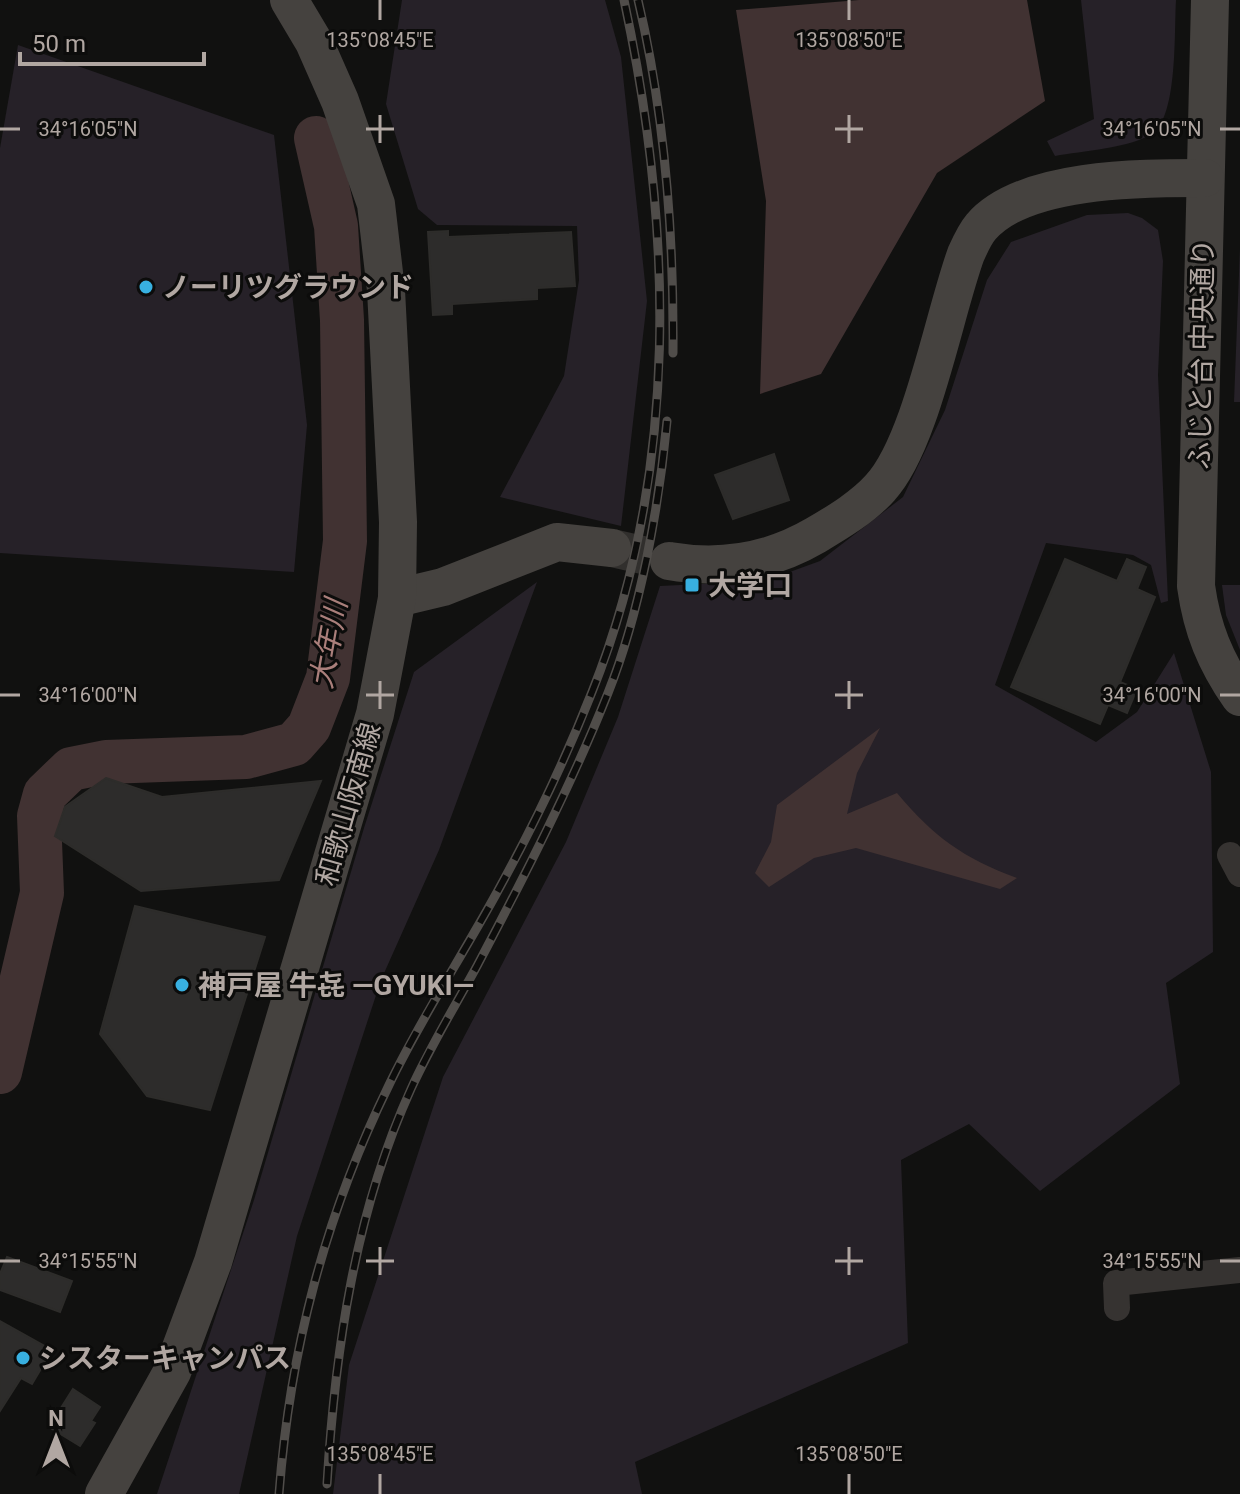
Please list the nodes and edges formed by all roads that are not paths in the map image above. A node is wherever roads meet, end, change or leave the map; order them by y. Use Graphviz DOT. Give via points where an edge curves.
graph roads {
  1 [pos="289,0"];
  2 [pos="1210,0"];
  3 [pos="1205,178"];
  4 [pos="612,548"];
  5 [pos="669,561"];
  6 [pos="397,598"];
  7 [pos="1240,697"];
  8 [pos="1240,1270"];
  9 [pos="1117,1308"];
  10 [pos="104,1494"];
  1 -- 6 [label="street, 和歌山阪南線" via="340,101 376,204 386,290"];
  2 -- 3 [label="street, ふじと台 中央通り"];
  3 -- 5 [label="street" via="1115,181 1038,194 1009,206 981,227 966,254 903,452 881,487 790,550 735,564"];
  3 -- 7 [label="street, ふじと台 中央通り" via="1196,586 1210,649"];
  4 -- 6 [label="street" via="557,542 443,587"];
  6 -- 10 [label="street, 和歌山阪南線" via="375,714 213,1262 172,1372"];
  8 -- 9 [label="street" via="1116,1283"];
}
